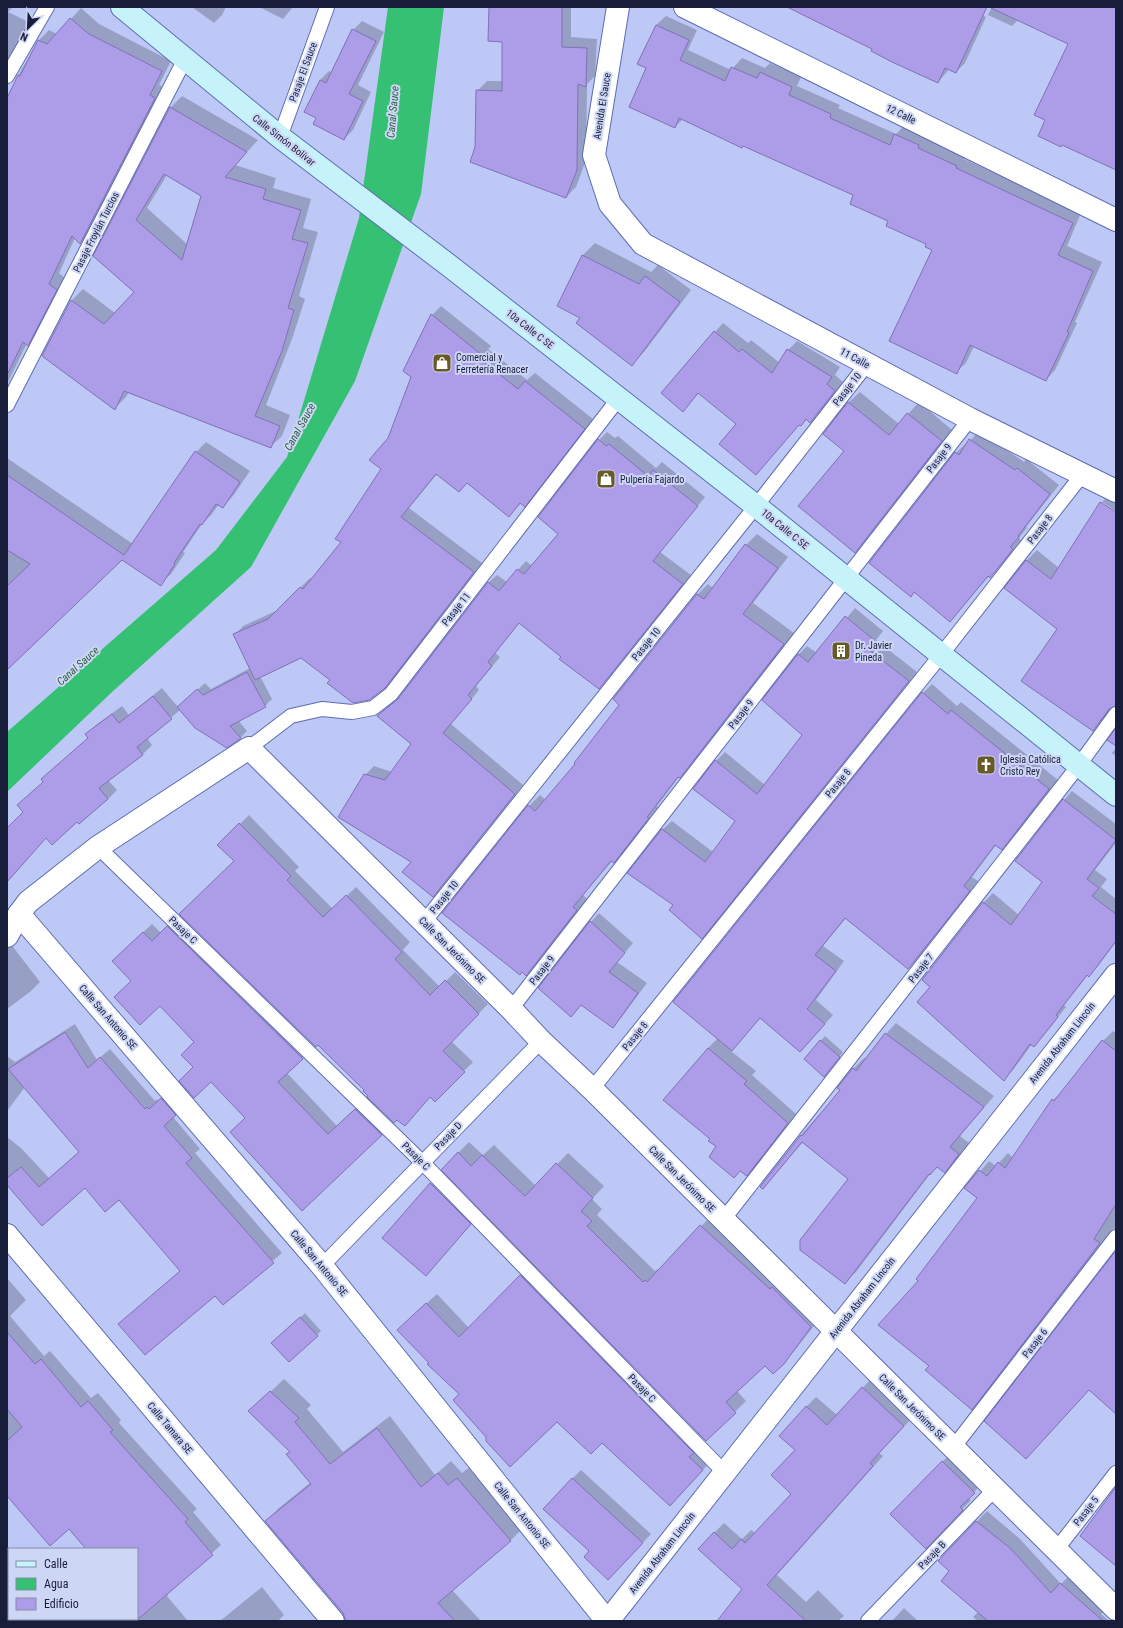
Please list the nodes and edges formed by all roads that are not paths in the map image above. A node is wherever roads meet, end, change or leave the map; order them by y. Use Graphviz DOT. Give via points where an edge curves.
graph roads {
  1 [pos="47,7"];
  2 [pos="122,7"];
  3 [pos="327,7"];
  4 [pos="618,7"];
  5 [pos="685,7"];
  6 [pos="185,59"];
  7 [pos="7,76"];
  8 [pos="280,137"];
  9 [pos="610,204"];
  10 [pos="1116,220"];
  11 [pos="450,267"];
  12 [pos="867,364"];
  13 [pos="619,398"];
  14 [pos="7,405"];
  15 [pos="970,419"];
  16 [pos="1082,475"];
  17 [pos="1116,491"];
  18 [pos="756,506"];
  19 [pos="846,578"];
  20 [pos="941,655"];
  21 [pos="1116,714"];
  22 [pos="249,748"];
  23 [pos="1079,765"];
  24 [pos="1116,794"];
  25 [pos="98,847"];
  26 [pos="19,914"];
  27 [pos="424,922"];
  28 [pos="7,936"];
  29 [pos="1116,975"];
  30 [pos="511,1009"];
  31 [pos="541,1041"];
  32 [pos="592,1089"];
  33 [pos="423,1163"];
  34 [pos="723,1220"];
  35 [pos="7,1235"];
  36 [pos="1116,1237"];
  37 [pos="322,1266"];
  38 [pos="837,1331"];
  39 [pos="953,1448"];
  40 [pos="725,1473"];
  41 [pos="1116,1473"];
  42 [pos="995,1489"];
  43 [pos="1056,1550"];
  44 [pos="1116,1609"];
  45 [pos="333,1621"];
  46 [pos="608,1621"];
  47 [pos="868,1621"];
  1 -- 7 [label="lane"];
  2 -- 6 [label="street, Calle Simón Bolívar"];
  3 -- 8 [label="lane, Pasaje El Sauce"];
  4 -- 9 [label="street, Avenida El Sauce" via="594,155"];
  5 -- 10 [label="street, 12 Calle"];
  6 -- 8 [label="street, Calle Simón Bolívar"];
  6 -- 14 [label="lane, Pasaje Froylán Turcios"];
  8 -- 11 [label="street, Calle Simón Bolívar"];
  9 -- 12 [label="street, 11 Calle" via="643,244"];
  11 -- 13 [label="street, 10a Calle C SE"];
  12 -- 15 [label="street, 11 Calle"];
  12 -- 18 [label="lane, Pasaje 10"];
  13 -- 18 [label="street, 10a Calle C SE"];
  13 -- 22 [label="lane, Pasaje 11" via="391,694 373,708 352,712 322,709 291,716"];
  15 -- 16 [label="street, 11 Calle"];
  15 -- 19 [label="lane, Pasaje 9"];
  16 -- 17 [label="street, 11 Calle"];
  16 -- 20 [label="lane, Pasaje 8"];
  18 -- 19 [label="street, 10a Calle C SE"];
  18 -- 27 [label="lane, Pasaje 10"];
  19 -- 20 [label="street, 10a Calle C SE"];
  19 -- 30 [label="lane, Pasaje 9"];
  20 -- 23 [label="street, 10a Calle C SE"];
  20 -- 32 [label="lane, Pasaje 8"];
  21 -- 23 [label="lane, Pasaje 7"];
  22 -- 25 [label="street"];
  22 -- 27 [label="street, Calle San Jerónimo SE"];
  23 -- 24 [label="street, 10a Calle C SE"];
  23 -- 34 [label="lane, Pasaje 7"];
  25 -- 26 [label="street" via="28,902"];
  25 -- 33 [label="lane, Pasaje C"];
  26 -- 28 [label="street"];
  26 -- 37 [label="street, Calle San Antonio SE"];
  27 -- 30 [label="street, Calle San Jerónimo SE"];
  29 -- 38 [label="street, Avenida Abraham Lincoln"];
  30 -- 31 [label="street, Calle San Jerónimo SE"];
  31 -- 32 [label="street, Calle San Jerónimo SE"];
  31 -- 33 [label="lane, Pasaje D"];
  32 -- 34 [label="street, Calle San Jerónimo SE"];
  33 -- 37 [label="lane, Pasaje D"];
  33 -- 40 [label="lane, Pasaje C"];
  34 -- 38 [label="street, Calle San Jerónimo SE"];
  35 -- 45 [label="street, Calle Tamara SE"];
  36 -- 39 [label="lane, Pasaje 6"];
  37 -- 46 [label="street, Calle San Antonio SE"];
  38 -- 39 [label="street, Calle San Jerónimo SE"];
  38 -- 40 [label="street, Avenida Abraham Lincoln"];
  39 -- 42 [label="street, Calle San Jerónimo SE"];
  40 -- 46 [label="street, Avenida Abraham Lincoln"];
  41 -- 43 [label="lane, Pasaje 5"];
  42 -- 43 [label="street, Calle San Jerónimo SE"];
  42 -- 47 [label="lane, Pasaje B"];
  43 -- 44 [label="street, Calle San Jerónimo SE"];
}
